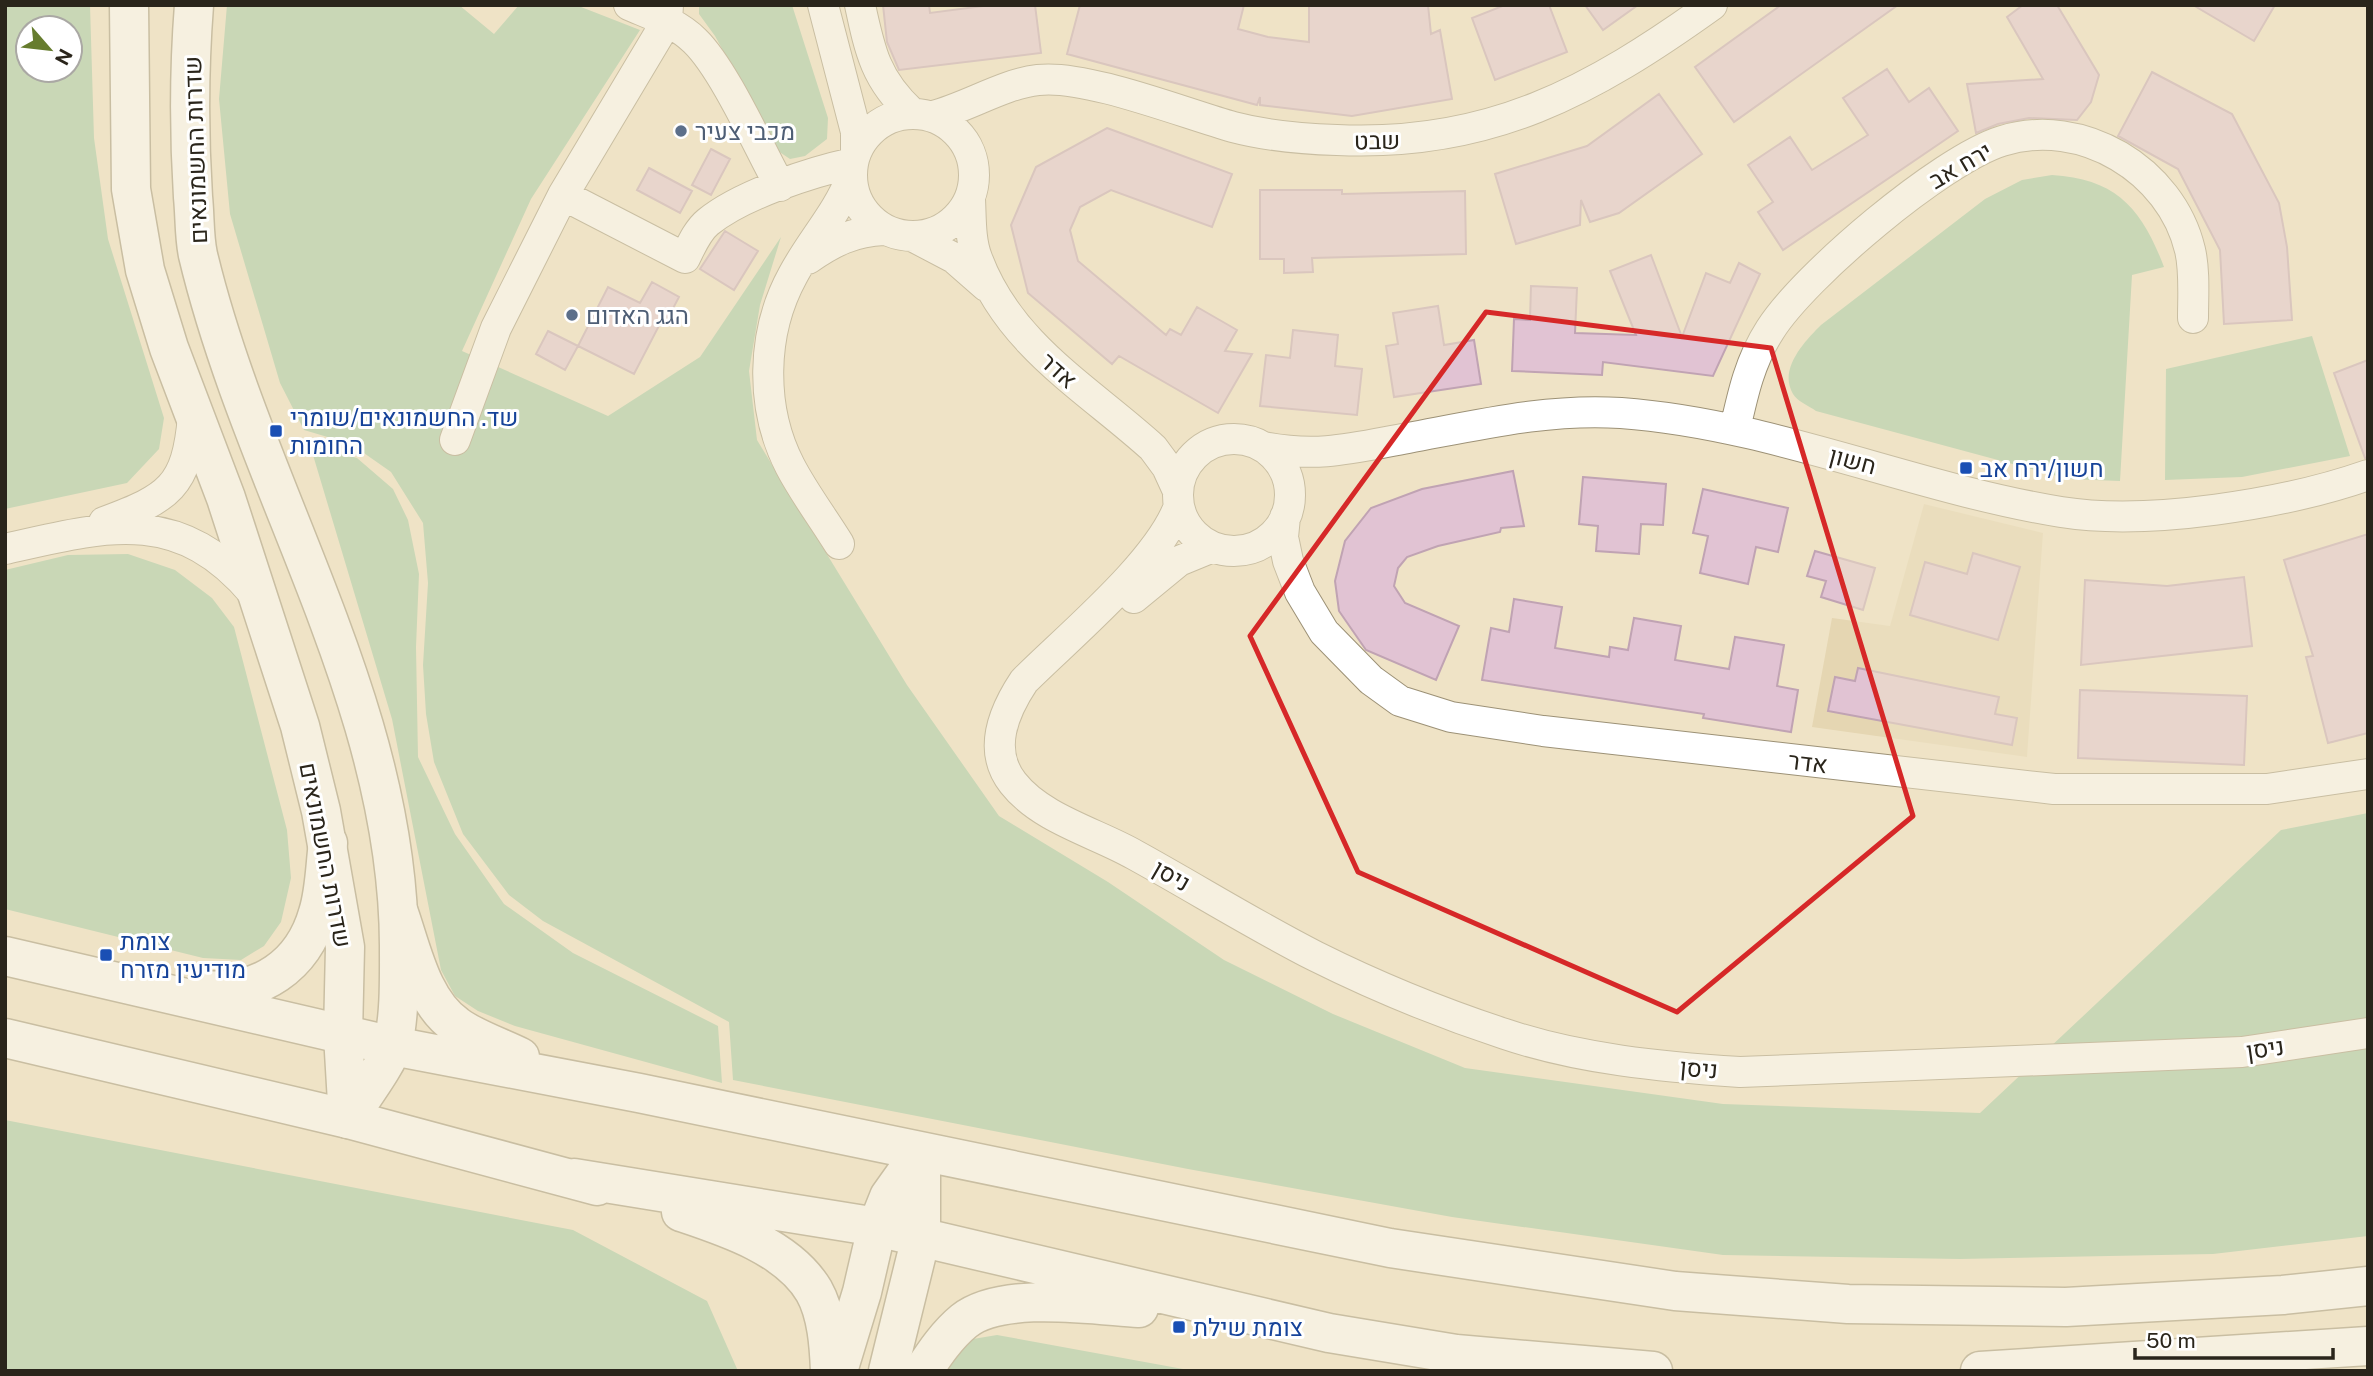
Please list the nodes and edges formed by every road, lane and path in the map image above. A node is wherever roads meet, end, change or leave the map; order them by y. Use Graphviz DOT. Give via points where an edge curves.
graph roads {
  1 [pos="130,5"];
  2 [pos="194,5"];
  3 [pos="629,5"];
  4 [pos="822,5"];
  5 [pos="860,5"];
  6 [pos="1712,5"];
  7 [pos="667,13"];
  8 [pos="1018,85"];
  9 [pos="923,115"];
  10 [pos="853,165"];
  11 [pos="974,168"];
  12 [pos="780,186"];
  13 [pos="563,195"];
  14 [pos="970,200"];
  15 [pos="884,230"];
  16 [pos="914,237"];
  17 [pos="799,265"];
  18 [pos="994,294"];
  19 [pos="2193,318"];
  20 [pos="193,411"];
  21 [pos="1735,429"];
  22 [pos="1137,433"];
  23 [pos="455,440"];
  24 [pos="1208,446"];
  25 [pos="1263,447"];
  26 [pos="1335,451"];
  27 [pos="2368,475"];
  28 [pos="1179,499"];
  29 [pos="1287,506"];
  30 [pos="74,533"];
  31 [pos="839,544"];
  32 [pos="5,549"];
  33 [pos="1224,549"];
  34 [pos="1300,592"];
  35 [pos="258,599"];
  36 [pos="2368,774"];
  37 [pos="1080,827"];
  38 [pos="328,843"];
  39 [pos="399,913"];
  40 [pos="5,956"];
  41 [pos="120,983"];
  42 [pos="2368,1032"];
  43 [pos="343,1035"];
  44 [pos="5,1038"];
  45 [pos="393,1046"];
  46 [pos="639,1093"];
  47 [pos="348,1119"];
  48 [pos="921,1152"];
  49 [pos="574,1178"];
  50 [pos="877,1227"];
  51 [pos="921,1237"];
  52 [pos="2368,1286"];
  53 [pos="1238,1313"];
  54 [pos="2368,1346"];
  55 [pos="2213,1356"];
  56 [pos="1642,1370"];
  57 [pos="830,1371"];
  58 [pos="838,1371"];
  59 [pos="888,1371"];
  60 [pos="923,1371"];
  61 [pos="1980,1371"];
  62 [pos="2160,1371"];
  1 -- 20 [label="main road, שדרות החשמונאים" via="131,189 145,270"];
  2 -- 39 [label="main road, שדרות החשמונאים" via="191,104 197,252 220,331 312,570 378,771"];
  3 -- 7 [label="street"];
  4 -- 10 [label="street" via="856,132"];
  5 -- 9 [label="street" via="876,68 885,85"];
  6 -- 8 [label="street, שבט" via="1610,73 1565,97 1514,118 1415,139 1359,141 1255,133 1087,84 1049,79"];
  7 -- 12 [label="street" via="717,72"];
  7 -- 13 [label="street"];
  8 -- 9 [label="street, שבט"];
  8 -- 11 [label="street" via="1004,94 985,120"];
  9 -- 10 [label="street" via="884,121 863,140"];
  9 -- 11 [label="street" via="957,131"];
  10 -- 12 [label="street" via="825,169"];
  10 -- 15 [label="street" via="861,208"];
  10 -- 17 [label="street" via="844,197"];
  11 -- 14 [label="street"];
  12 -- 13 [label="street" via="707,222 685,258"];
  13 -- 23 [label="street" via="496,328"];
  14 -- 16 [label="street" via="941,230"];
  14 -- 18 [label="street, אדר" via="976,257"];
  15 -- 16 [label="street"];
  15 -- 17 [label="street" via="845,237"];
  16 -- 18 [label="street, אדר" via="954,258"];
  17 -- 31 [label="street" via="779,306 771,339 769,405 790,466"];
  18 -- 22 [label="street, אדר" via="1040,355"];
  19 -- 21 [label="street, ירח אב" via="2191,251 2174,206 2147,176 2083,139 2048,134 2001,141 1931,179 1845,249 1793,299 1770,329 1749,370"];
  20 -- 30 [label="street" via="190,452 181,475 166,493 142,508"];
  20 -- 35 [label="main road, שדרות החשמונאים"];
  21 -- 26 [label="street, חשון" via="1621,413 1561,413"];
  21 -- 27 [label="street, חשון" via="1978,494 2063,512 2118,517 2274,500"];
  22 -- 24 [label="street, אדר" via="1161,442"];
  22 -- 28 [label="street, אדר" via="1167,467"];
  24 -- 25 [label="street" via="1233,439"];
  24 -- 28 [label="street" via="1188,463"];
  25 -- 26 [label="street, חשון" via="1298,454"];
  25 -- 29 [label="street" via="1287,476"];
  26 -- 29 [label="street, חשון" via="1315,464"];
  28 -- 33 [label="street" via="1191,531"];
  28 -- 37 [label="street, ניסן" via="1172,525 1147,558 1024,681 1002,723 1000,748 1013,783 1044,809"];
  29 -- 33 [label="street" via="1279,528 1259,545"];
  29 -- 34 [label="street, אדר" via="1286,549"];
  30 -- 32 [label="street"];
  30 -- 35 [label="street" via="130,528 186,540 213,554"];
  33 -- 34 [label="street, אדר" via="1262,563"];
  33 -- 37 [label="street, ניסן" via="1179,561 1149,583 1048,684 1029,710 1018,753 1022,770 1033,786"];
  34 -- 36 [label="street, אדר" via="1324,632 1371,680 1400,701 1451,717 2054,789 2267,789"];
  35 -- 38 [label="main road, שדרות החשמונאים" via="300,726"];
  37 -- 42 [label="street, ניסן" via="1315,956 1506,1035 1563,1049 1740,1072 2242,1052"];
  38 -- 41 [label="main road" via="318,913 291,963 272,978 256,987 214,991"];
  38 -- 43 [label="main road, שדרות החשמונאים" via="345,947"];
  39 -- 45 [label="main road, שדרות החשמונאים"];
  39 -- 46 [label="main road" via="422,979 456,1026 527,1060"];
  40 -- 41 [label="main road"];
  41 -- 43 [label="main road"];
  43 -- 45 [label="main road"];
  43 -- 47 [label="main road, שדרות החשמונאים"];
  44 -- 47 [label="main road"];
  45 -- 46 [label="main road"];
  45 -- 47 [label="main road, שדרות החשמונאים"];
  46 -- 48 [label="main road"];
  47 -- 49 [label="main road"];
  48 -- 50 [label="main road" via="889,1197"];
  48 -- 51 [label="main road"];
  48 -- 52 [label="main road" via="1390,1248 1675,1291 1848,1304 2066,1307"];
  49 -- 50 [label="main road"];
  49 -- 57 [label="main road" via="713,1223 773,1251 814,1292 825,1326"];
  50 -- 51 [label="main road"];
  50 -- 58 [label="main road"];
  51 -- 53 [label="main road"];
  51 -- 59 [label="main road"];
  53 -- 56 [label="main road" via="1456,1354"];
  53 -- 60 [label="main road" via="1005,1305 964,1321 946,1337"];
  54 -- 55 [label="main road"];
  55 -- 61 [label="main road"];
  55 -- 62 [label="main road"];
}
